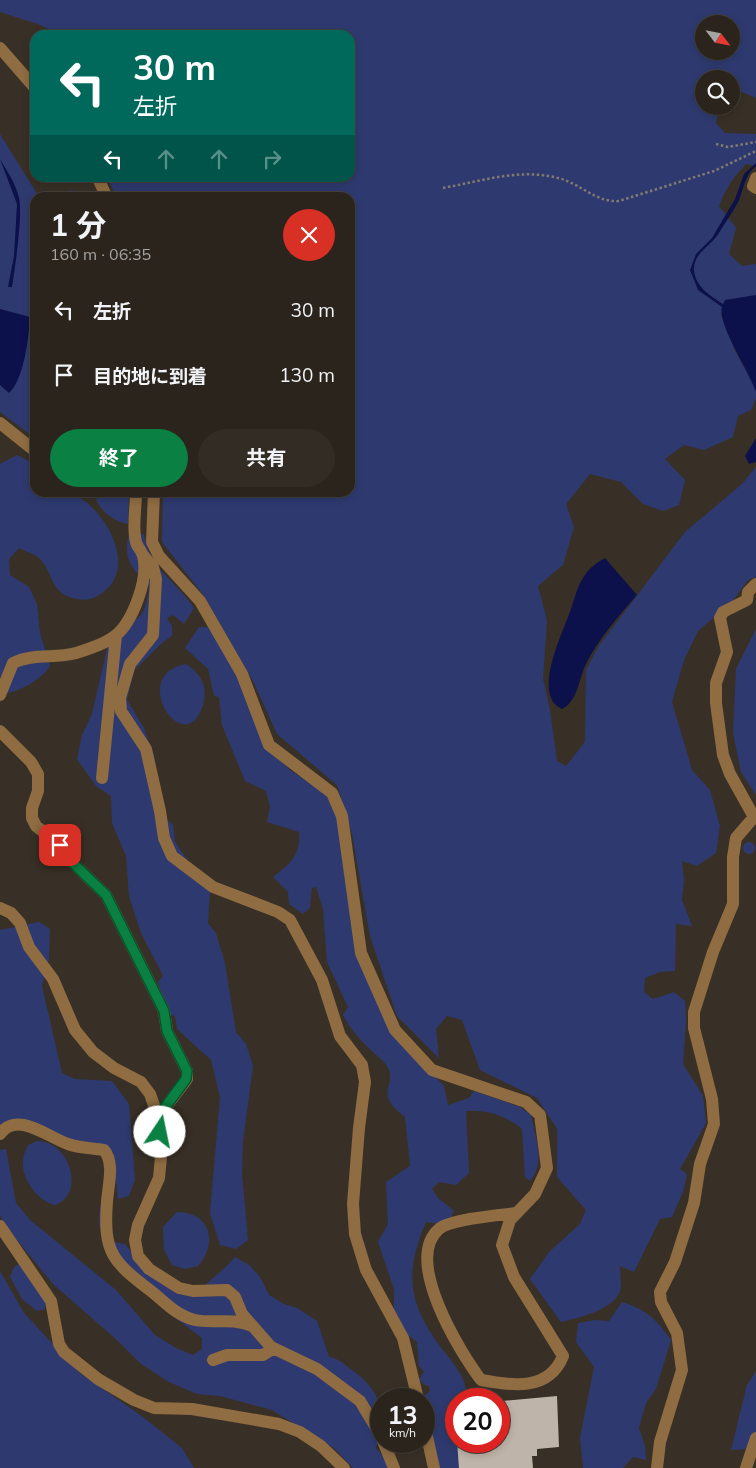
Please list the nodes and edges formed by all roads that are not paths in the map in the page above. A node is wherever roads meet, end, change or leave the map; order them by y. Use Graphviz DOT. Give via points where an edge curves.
graph roads {
  1 [pos="0,48"];
  2 [pos="30,82"];
  3 [pos="756,178"];
  4 [pos="756,188"];
  5 [pos="0,423"];
  6 [pos="30,447"];
  7 [pos="136,497"];
  8 [pos="154,497"];
  9 [pos="143,555"];
  10 [pos="756,584"];
  11 [pos="116,635"];
  12 [pos="0,695"];
  13 [pos="0,730"];
  14 [pos="102,778"];
  15 [pos="0,908"];
  16 [pos="158,1117"];
  17 [pos="0,1134"];
  18 [pos="517,1213"];
  19 [pos="0,1226"];
  20 [pos="238,1306"];
  21 [pos="232,1320"];
  22 [pos="252,1326"];
  23 [pos="274,1348"];
  24 [pos="213,1360"];
  25 [pos="415,1388"];
  26 [pos="370,1418"];
  27 [pos="756,1438"];
  28 [pos="388,1453"];
  29 [pos="431,1453"];
  30 [pos="344,1468"];
  31 [pos="394,1468"];
  32 [pos="434,1468"];
  33 [pos="657,1468"];
  34 [pos="746,1468"];
  1 -- 2 [label="street"];
  3 -- 4 [label="street" via="752,186"];
  5 -- 6 [label="street"];
  7 -- 9 [label="street" via="136,543"];
  8 -- 18 [label="street" via="152,542 159,556 200,601 237,666 269,745 332,793 342,816 361,953 395,1030 432,1070 526,1102 540,1115 547,1168 535,1194"];
  9 -- 11 [label="street" via="144,574 138,602"];
  9 -- 25 [label="street" via="153,567 156,579 153,635 130,664 120,698 121,711 146,749 164,838 172,856 213,887 278,912 290,920 322,980 340,1036 362,1065 365,1082 353,1204 355,1234 380,1301 403,1338"];
  10 -- 33 [label="street" via="748,592 747,600 723,612 720,618 727,652 716,683 723,755 754,817 736,838 734,904 713,952 694,1012 694,1028 712,1099 714,1124 700,1164 694,1203 675,1262 660,1292 677,1333 682,1370 660,1442"];
  11 -- 12 [label="street" via="77,653 22,659 13,663"];
  11 -- 14 [label="street"];
  13 -- 16 [label="street" via="31,762 38,774 38,791 32,808 36,826 60,845 106,895 164,1011 167,1031 187,1071 186,1079"];
  15 -- 16 [label="street" via="20,923 29,947 53,979 75,1030 93,1052 141,1082 150,1094"];
  16 -- 20 [label="street" via="162,1146 160,1178 138,1224 138,1256 149,1269 179,1288 227,1290 235,1297"];
  17 -- 21 [label="street" via="3,1129 16,1124 31,1126 69,1145 104,1150 109,1156 110,1172 106,1232 118,1263 131,1278 182,1315 197,1320"];
  18 -- 18 [label="street" via="510,1220 502,1245 514,1277 563,1356 544,1380 505,1385 481,1380 463,1356 440,1310 430,1280 429,1239 441,1228 478,1218"];
  19 -- 30 [label="street" via="51,1301 59,1344 64,1352 98,1380 154,1408 200,1410 278,1424 300,1432"];
  20 -- 21 [label="street" via="237,1317"];
  20 -- 22 [label="street"];
  21 -- 22 [label="street"];
  22 -- 23 [label="street"];
  23 -- 24 [label="street" via="263,1355 227,1355"];
  23 -- 26 [label="street" via="317,1369 346,1390 360,1401"];
  27 -- 34 [label="street"];
  28 -- 31 [label="street"];
  29 -- 32 [label="street"];
}
